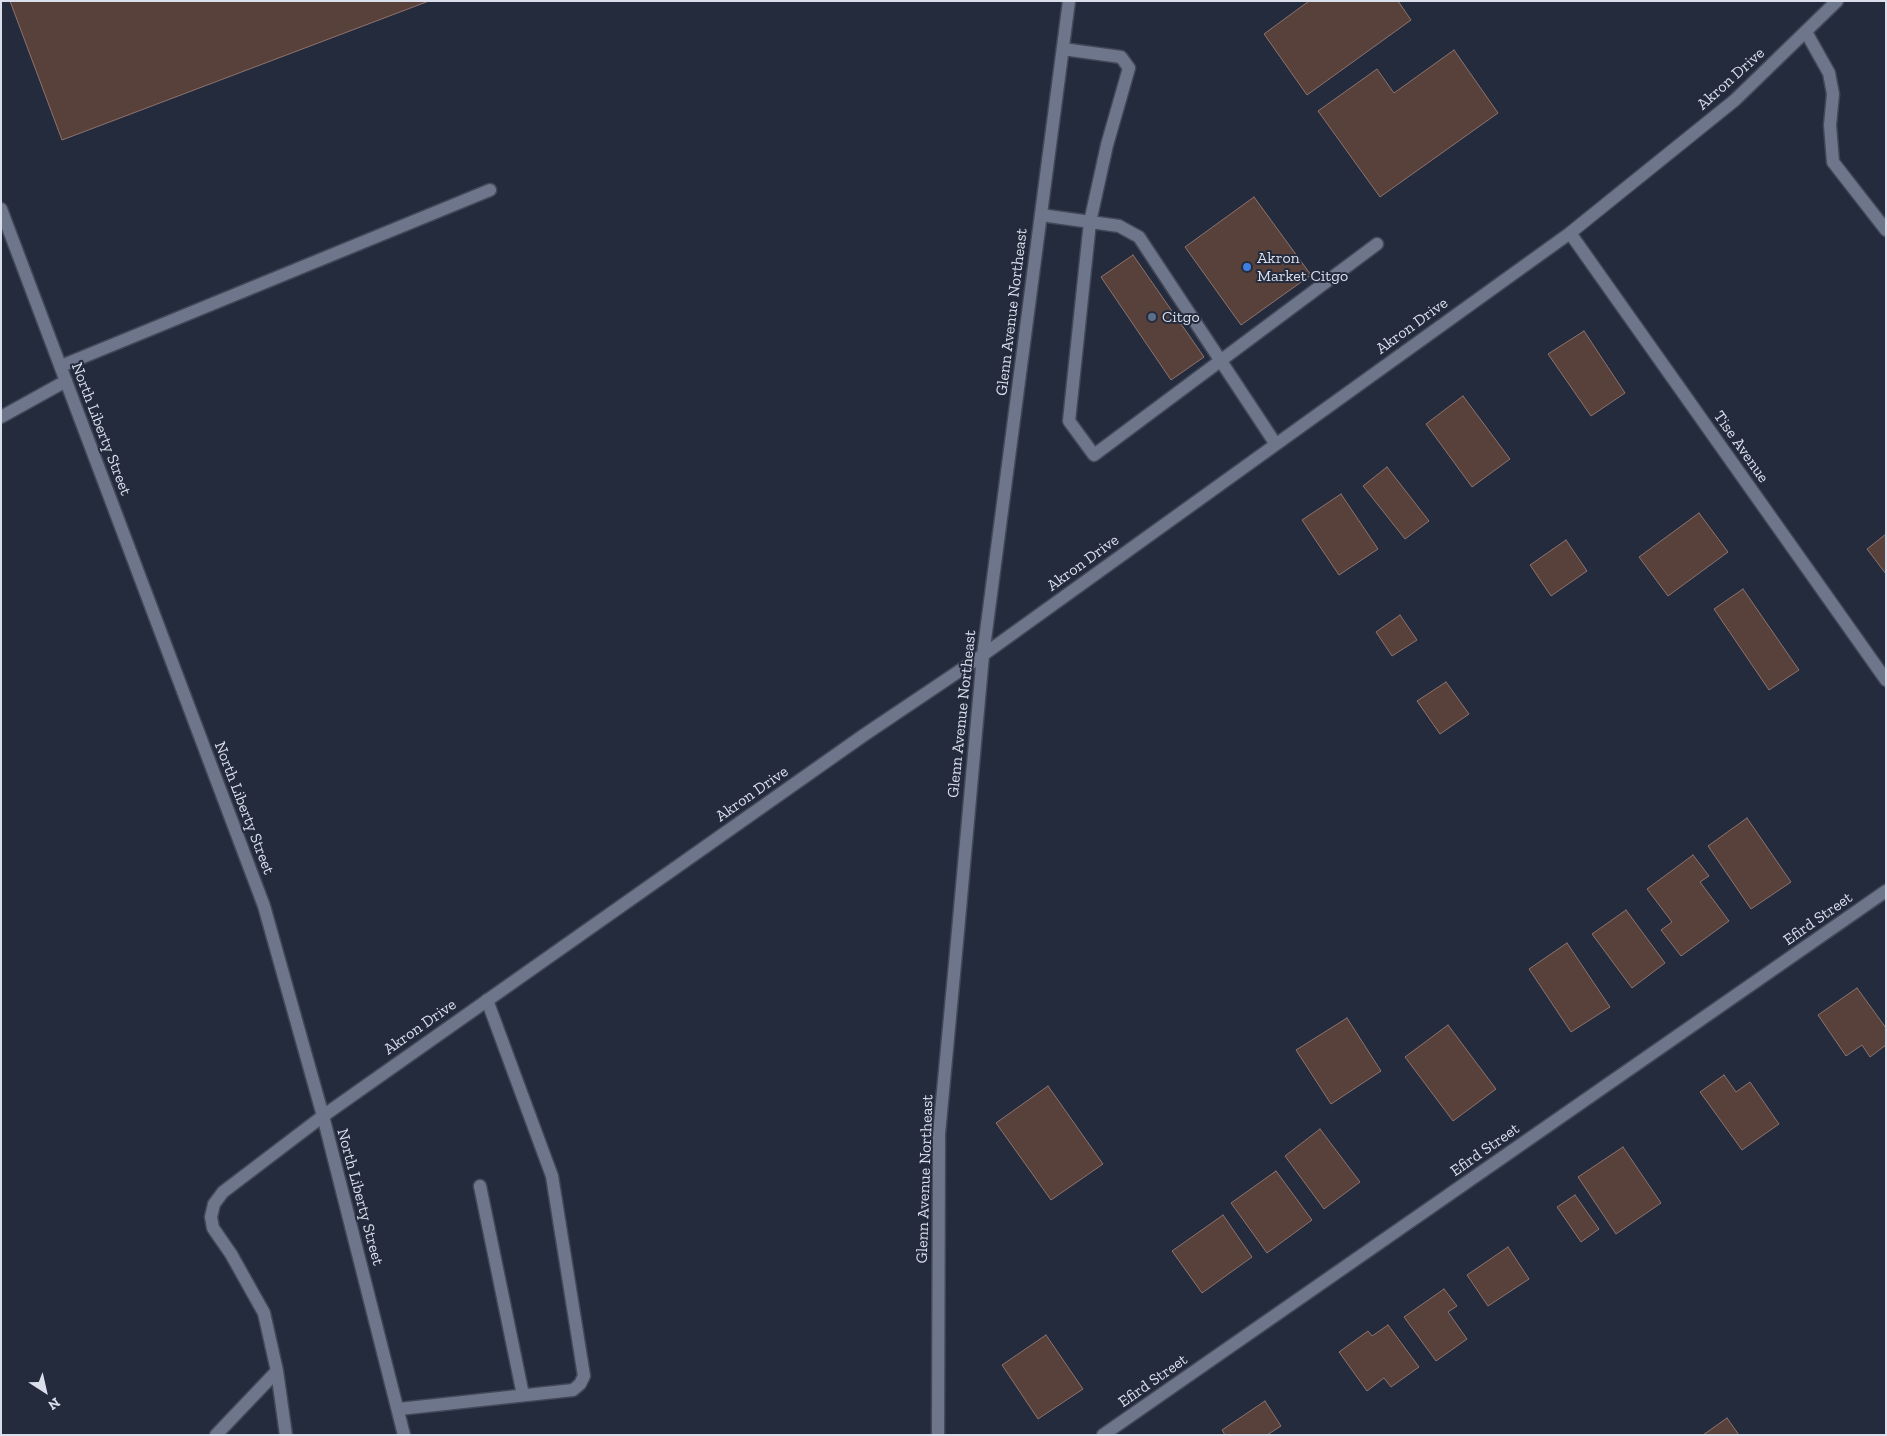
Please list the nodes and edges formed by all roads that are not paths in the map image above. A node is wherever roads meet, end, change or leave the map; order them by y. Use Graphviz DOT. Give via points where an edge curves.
graph roads {
  1 [pos="1070,1"];
  2 [pos="1837,1"];
  3 [pos="1806,32"];
  4 [pos="1063,49"];
  5 [pos="490,190"];
  6 [pos="1,209"];
  7 [pos="1041,215"];
  8 [pos="1090,222"];
  9 [pos="1886,230"];
  10 [pos="1570,233"];
  11 [pos="1377,244"];
  12 [pos="1220,361"];
  13 [pos="61,366"];
  14 [pos="66,382"];
  15 [pos="1,417"];
  16 [pos="1275,444"];
  17 [pos="983,655"];
  18 [pos="1886,680"];
  19 [pos="1886,891"];
  20 [pos="487,1000"];
  21 [pos="323,1116"];
  22 [pos="480,1186"];
  23 [pos="277,1370"];
  24 [pos="523,1396"];
  25 [pos="399,1409"];
  26 [pos="216,1435"];
  27 [pos="286,1435"];
  28 [pos="404,1435"];
  29 [pos="938,1435"];
  30 [pos="1103,1435"];
  1 -- 4 [label="main road, Glenn Avenue Northeast"];
  2 -- 3 [label="main road, Akron Drive"];
  3 -- 9 [label="main road" via="1829,73 1833,94 1830,125 1833,162"];
  3 -- 10 [label="main road, Akron Drive" via="1735,100"];
  4 -- 7 [label="main road, Glenn Avenue Northeast"];
  4 -- 8 [label="main road" via="1120,57 1129,68 1106,145"];
  5 -- 13 [label="main road"];
  6 -- 13 [label="main road, North Liberty Street"];
  7 -- 8 [label="main road"];
  7 -- 17 [label="main road, Glenn Avenue Northeast"];
  8 -- 12 [label="main road" via="1119,226 1139,237"];
  8 -- 12 [label="main road" via="1069,421 1094,455"];
  10 -- 16 [label="main road, Akron Drive"];
  10 -- 18 [label="main road, Tise Avenue"];
  11 -- 12 [label="main road"];
  12 -- 16 [label="main road"];
  13 -- 14 [label="main road, North Liberty Street"];
  14 -- 15 [label="main road"];
  14 -- 21 [label="main road, North Liberty Street" via="264,906"];
  16 -- 17 [label="main road, Akron Drive"];
  17 -- 20 [label="main road, Akron Drive"];
  17 -- 29 [label="main road, Glenn Avenue Northeast" via="939,1134"];
  19 -- 30 [label="main road, Efird Street"];
  20 -- 21 [label="main road, Akron Drive"];
  20 -- 24 [label="main road" via="552,1176 584,1376 572,1390"];
  21 -- 23 [label="main road, Akron Drive" via="223,1192 214,1204 211,1217 213,1228 264,1313"];
  21 -- 25 [label="main road, North Liberty Street"];
  22 -- 24 [label="main road"];
  23 -- 26 [label="main road"];
  23 -- 27 [label="main road"];
  24 -- 25 [label="main road"];
  25 -- 28 [label="main road, North Liberty Street"];
}
